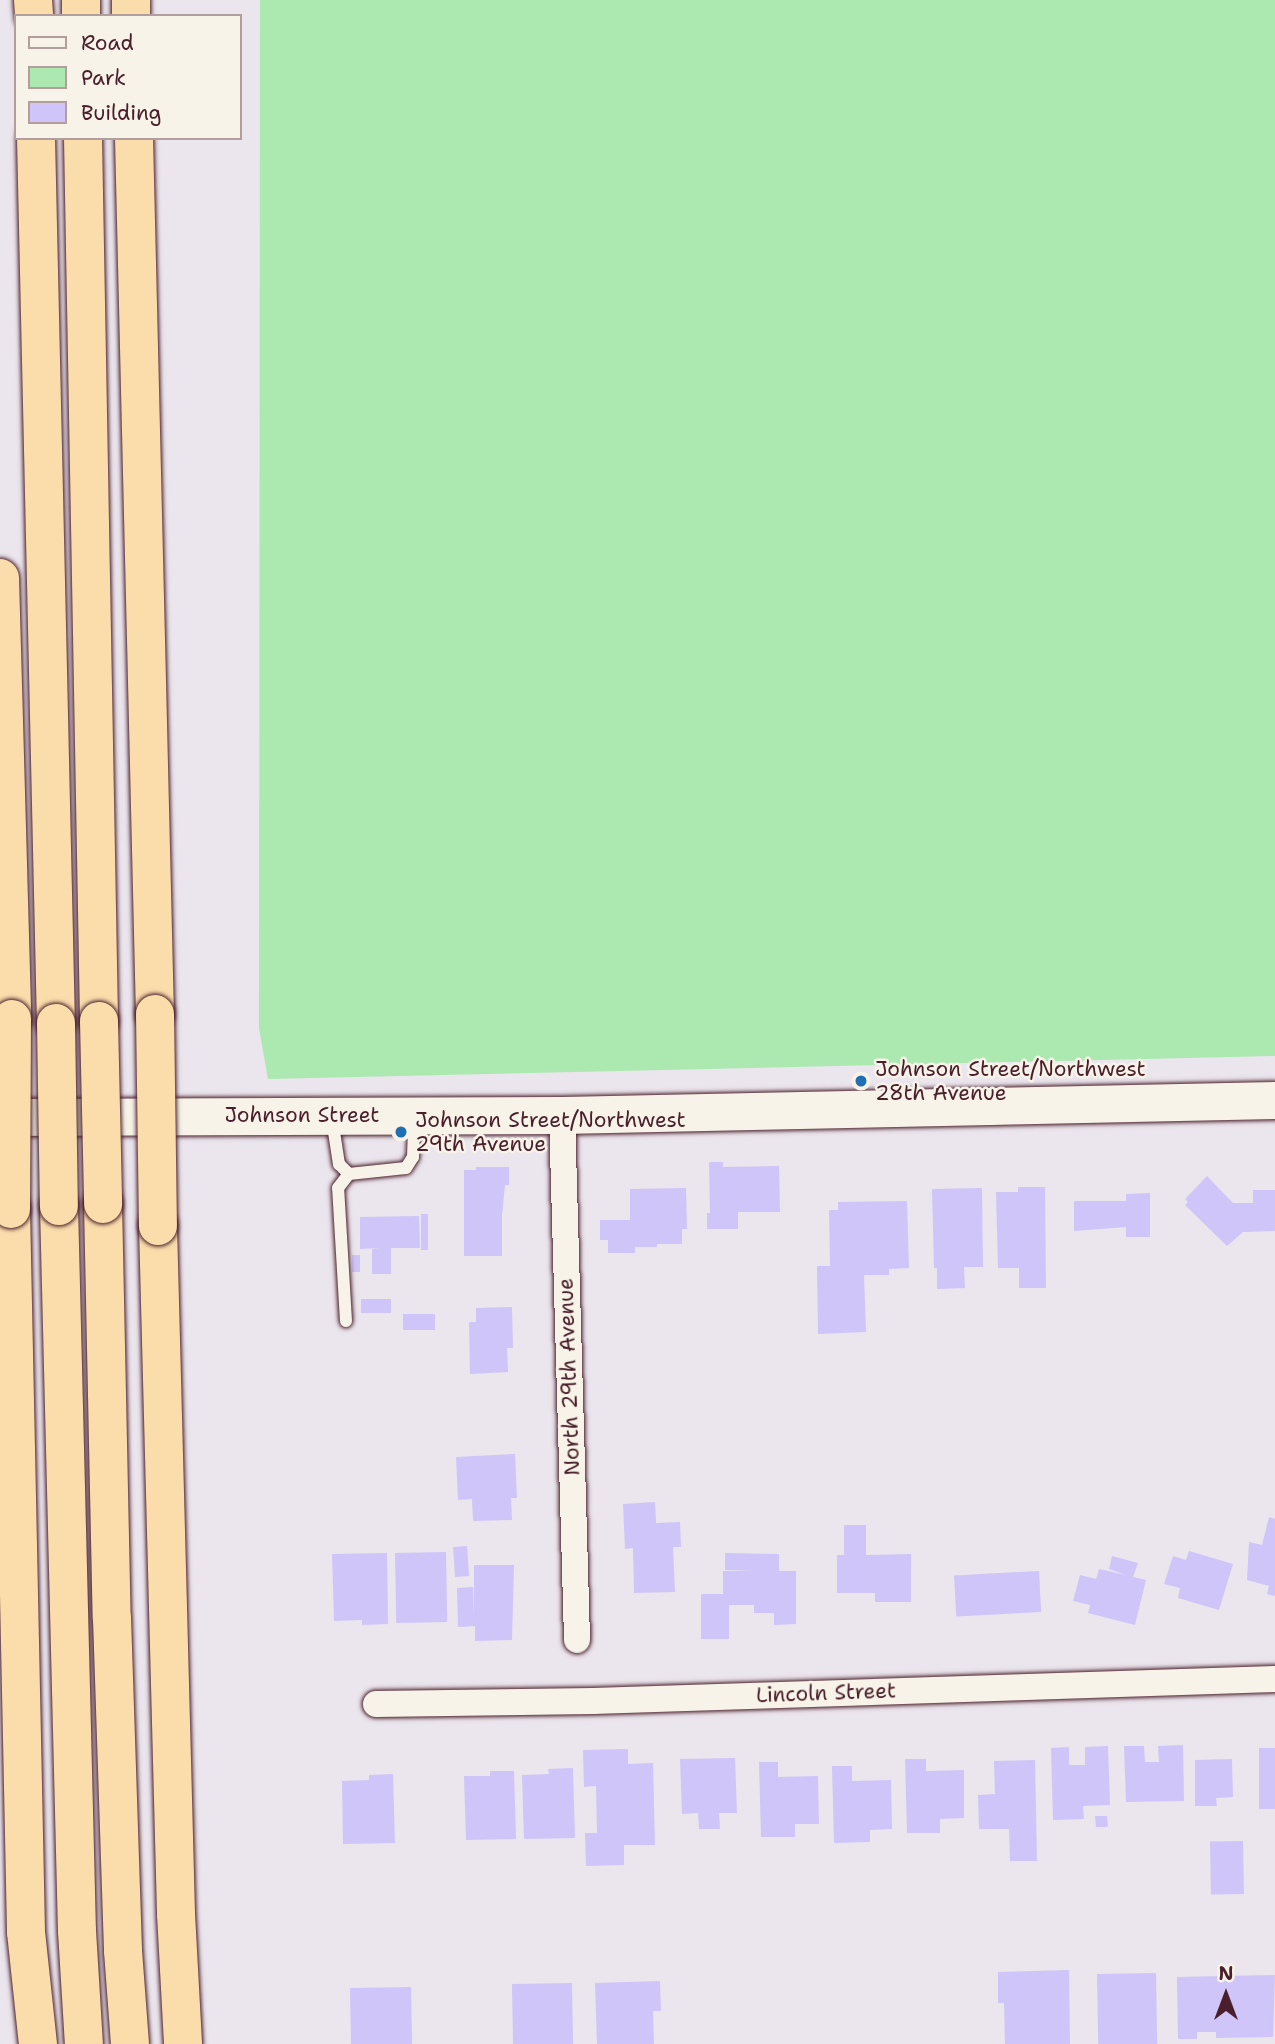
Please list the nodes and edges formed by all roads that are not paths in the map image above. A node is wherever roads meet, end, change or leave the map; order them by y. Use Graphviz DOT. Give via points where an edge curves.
graph roads {
  1 [pos="36,140"];
  2 [pos="83,140"];
  3 [pos="134,140"];
  4 [pos="0,578"];
  5 [pos="1275,1100"];
  6 [pos="332,1115"];
  7 [pos="414,1115"];
  8 [pos="562,1115"];
  9 [pos="0,1117"];
  10 [pos="349,1174"];
  11 [pos="346,1321"];
  12 [pos="577,1640"];
  13 [pos="1275,1679"];
  14 [pos="376,1704"];
  15 [pos="26,1933"];
  16 [pos="14,2044"];
  17 [pos="38,2044"];
  18 [pos="84,2044"];
  19 [pos="130,2044"];
  20 [pos="183,2044"];
  1 -- 18 [label="highway, bridge" via="58,1206"];
  2 -- 19 [label="highway, bridge" via="112,1618"];
  3 -- 20 [label="highway, bridge" via="158,1226"];
  4 -- 15 [label="highway, bridge" via="12,1019 11,1209"];
  5 -- 8 [label="street, Johnson Street"];
  6 -- 7 [label="street, Johnson Street"];
  6 -- 9 [label="street, Johnson Street"];
  6 -- 10 [label="lane" via="339,1164"];
  7 -- 8 [label="street, Johnson Street"];
  7 -- 10 [label="lane" via="413,1157 406,1168"];
  8 -- 12 [label="street, North 29th Avenue"];
  10 -- 11 [label="lane" via="338,1188"];
  13 -- 14 [label="street, Lincoln Street"];
  15 -- 16 [label="highway"];
  15 -- 17 [label="highway"];
}
